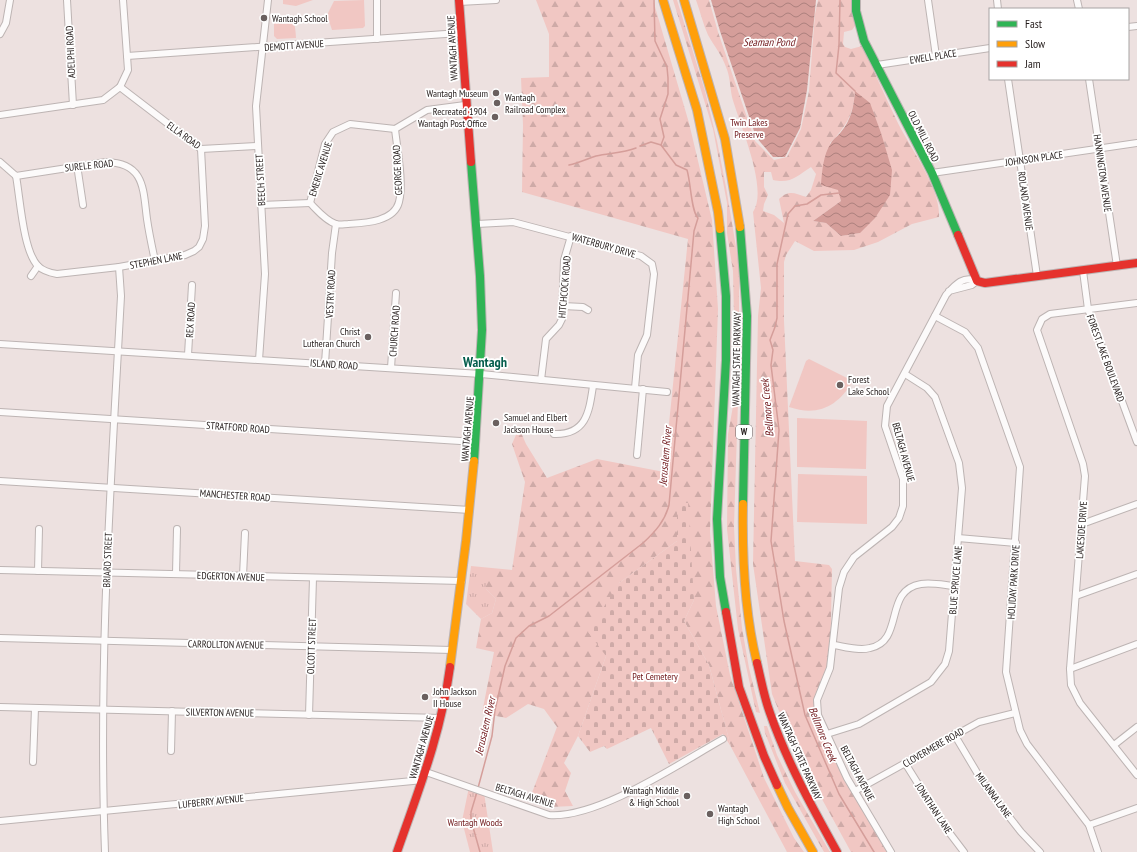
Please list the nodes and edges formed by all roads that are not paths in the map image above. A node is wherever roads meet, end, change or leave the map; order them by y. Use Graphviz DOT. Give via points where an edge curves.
graph roads {
  1 [pos="10,0"];
  2 [pos="67,0"];
  3 [pos="123,0"];
  4 [pos="268,0"];
  5 [pos="377,0"];
  6 [pos="496,0"];
  7 [pos="663,0"];
  8 [pos="684,0"];
  9 [pos="856,0"];
  10 [pos="928,0"];
  11 [pos="459,1"];
  12 [pos="460,33"];
  13 [pos="0,34"];
  14 [pos="377,39"];
  15 [pos="263,48"];
  16 [pos="989,48"];
  17 [pos="127,56"];
  18 [pos="936,56"];
  19 [pos="877,65"];
  20 [pos="1008,80"];
  21 [pos="1089,80"];
  22 [pos="120,87"];
  23 [pos="74,105"];
  24 [pos="465,105"];
  25 [pos="0,115"];
  26 [pos="395,128"];
  27 [pos="1137,143"];
  28 [pos="258,146"];
  29 [pos="201,149"];
  30 [pos="1099,149"];
  31 [pos="1020,160"];
  32 [pos="0,162"];
  33 [pos="77,166"];
  34 [pos="932,173"];
  35 [pos="16,176"];
  36 [pos="310,203"];
  37 [pos="83,205"];
  38 [pos="261,205"];
  39 [pos="336,224"];
  40 [pos="477,224"];
  41 [pos="571,236"];
  42 [pos="155,261"];
  43 [pos="1137,263"];
  44 [pos="38,266"];
  45 [pos="1117,266"];
  46 [pos="119,268"];
  47 [pos="1083,271"];
  48 [pos="31,276"];
  49 [pos="1037,276"];
  50 [pos="977,281"];
  51 [pos="192,285"];
  52 [pos="396,293"];
  53 [pos="1137,303"];
  54 [pos="563,306"];
  55 [pos="1088,309"];
  56 [pos="588,310"];
  57 [pos="935,316"];
  58 [pos="0,344"];
  59 [pos="118,351"];
  60 [pos="188,355"];
  61 [pos="259,360"];
  62 [pos="325,364"];
  63 [pos="391,368"];
  64 [pos="482,374"];
  65 [pos="905,374"];
  66 [pos="541,380"];
  67 [pos="593,386"];
  68 [pos="635,388"];
  69 [pos="643,389"];
  70 [pos="667,392"];
  71 [pos="0,412"];
  72 [pos="114,419"];
  73 [pos="554,434"];
  74 [pos="476,442"];
  75 [pos="1137,442"];
  76 [pos="637,455"];
  77 [pos="0,481"];
  78 [pos="110,488"];
  79 [pos="1137,504"];
  80 [pos="470,510"];
  81 [pos="1082,524"];
  82 [pos="39,529"];
  83 [pos="176,529"];
  84 [pos="245,533"];
  85 [pos="958,538"];
  86 [pos="1016,543"];
  87 [pos="0,570"];
  88 [pos="38,571"];
  89 [pos="107,572"];
  90 [pos="176,574"];
  91 [pos="1137,574"];
  92 [pos="243,576"];
  93 [pos="313,578"];
  94 [pos="462,581"];
  95 [pos="954,586"];
  96 [pos="1076,596"];
  97 [pos="0,638"];
  98 [pos="105,641"];
  99 [pos="1137,644"];
  100 [pos="834,645"];
  101 [pos="310,646"];
  102 [pos="452,650"];
  103 [pos="1070,669"];
  104 [pos="0,707"];
  105 [pos="35,708"];
  106 [pos="103,710"];
  107 [pos="172,711"];
  108 [pos="1015,713"];
  109 [pos="309,714"];
  110 [pos="441,718"];
  111 [pos="1137,727"];
  112 [pos="827,734"];
  113 [pos="954,734"];
  114 [pos="723,739"];
  115 [pos="1114,745"];
  116 [pos="171,751"];
  117 [pos="33,762"];
  118 [pos="905,762"];
  119 [pos="426,772"];
  120 [pos="1137,775"];
  121 [pos="423,780"];
  122 [pos="855,791"];
  123 [pos="1137,808"];
  124 [pos="103,811"];
  125 [pos="0,821"];
  126 [pos="1089,825"];
  127 [pos="105,852"];
  128 [pos="397,852"];
  129 [pos="813,852"];
  130 [pos="837,852"];
  131 [pos="891,852"];
  132 [pos="964,852"];
  133 [pos="1040,852"];
  134 [pos="1098,852"];
  1 -- 13 [label="street" via="6,23"];
  2 -- 23 [label="street, ADELPHI ROAD"];
  3 -- 17 [label="street"];
  4 -- 15 [label="street, BEECH STREET"];
  5 -- 14 [label="street"];
  6 -- 11 [label="street"];
  7 -- 129 [label="main road, WANTAGH STATE PARKWAY / W" via="697,110 718,212 726,296 726,360 717,518 720,577 732,653 739,687 764,756 788,808"];
  8 -- 130 [label="main road, WANTAGH STATE PARKWAY / W" via="725,139 742,237 747,316 742,549 745,592 755,655 769,712 783,748 807,799"];
  9 -- 19 [label="main road, OLD MILL ROAD" via="856,11 864,41"];
  10 -- 18 [label="street"];
  11 -- 12 [label="main road, WANTAGH AVENUE"];
  12 -- 14 [label="street, DEMOTT AVENUE"];
  12 -- 24 [label="main road, WANTAGH AVENUE"];
  14 -- 15 [label="street, DEMOTT AVENUE"];
  15 -- 17 [label="street, DEMOTT AVENUE"];
  15 -- 28 [label="street, BEECH STREET" via="256,106"];
  16 -- 18 [label="street, EWELL PLACE"];
  17 -- 22 [label="street" via="128,70"];
  18 -- 19 [label="street, EWELL PLACE"];
  19 -- 34 [label="main road, OLD MILL ROAD"];
  20 -- 31 [label="street, ROLAND AVENUE"];
  21 -- 30 [label="street, HANNINGTON AVENUE"];
  22 -- 23 [label="street" via="103,100"];
  22 -- 29 [label="street, ELLA ROAD"];
  23 -- 25 [label="street"];
  24 -- 26 [label="street" via="427,110"];
  24 -- 40 [label="main road, WANTAGH AVENUE"];
  26 -- 36 [label="street, EMERIC AVENUE" via="350,124 333,132 325,144"];
  26 -- 39 [label="street, GEORGE ROAD" via="400,193 398,204 386,217 367,223"];
  27 -- 30 [label="street, JOHNSON PLACE"];
  28 -- 29 [label="street, ELLA ROAD"];
  28 -- 38 [label="street, BEECH STREET"];
  29 -- 42 [label="street, STEPHEN LANE" via="205,226 203,238 194,251"];
  30 -- 31 [label="street, JOHNSON PLACE"];
  30 -- 45 [label="street, HANNINGTON AVENUE"];
  31 -- 34 [label="street, JOHNSON PLACE"];
  31 -- 49 [label="street, ROLAND AVENUE"];
  32 -- 35 [label="street"];
  33 -- 35 [label="street, SURELE ROAD"];
  33 -- 37 [label="street"];
  33 -- 42 [label="street, SURELE ROAD" via="117,162 135,172 145,190"];
  34 -- 50 [label="main road, OLD MILL ROAD"];
  35 -- 44 [label="street" via="27,243"];
  36 -- 38 [label="street"];
  36 -- 39 [label="street" via="322,216"];
  38 -- 61 [label="street, BEECH STREET" via="264,274"];
  39 -- 62 [label="street, VESTRY ROAD"];
  40 -- 41 [label="street, WATERBURY DRIVE" via="514,222"];
  40 -- 64 [label="main road, WANTAGH AVENUE"];
  41 -- 54 [label="street, HITCHCOCK ROAD" via="564,260"];
  41 -- 68 [label="street, WATERBURY DRIVE" via="641,256 652,264 654,274 647,335 638,355"];
  42 -- 46 [label="street, STEPHEN LANE"];
  43 -- 45 [label="main road"];
  44 -- 46 [label="street, STEPHEN LANE" via="57,274"];
  44 -- 48 [label="street"];
  45 -- 47 [label="main road"];
  46 -- 59 [label="street, BRIARD STREET" via="121,296"];
  47 -- 49 [label="main road"];
  47 -- 55 [label="street, FOREST LAKE BOULEVARD"];
  49 -- 50 [label="main road" via="985,283"];
  50 -- 57 [label="street, BELTAGH AVENUE" via="966,278 956,284 943,299"];
  51 -- 60 [label="street, REX ROAD"];
  52 -- 63 [label="street, CHURCH ROAD"];
  53 -- 55 [label="street, LAKESIDE DRIVE"];
  54 -- 56 [label="street" via="583,307"];
  54 -- 66 [label="street, HITCHCOCK ROAD" via="561,322 544,343"];
  55 -- 75 [label="street, FOREST LAKE BOULEVARD"];
  55 -- 81 [label="street, LAKESIDE DRIVE" via="1050,314 1042,319 1037,330 1084,464"];
  57 -- 65 [label="street, BELTAGH AVENUE"];
  57 -- 86 [label="street, HOLIDAY PARK DRIVE" via="964,332 978,348 1017,453 1021,481"];
  58 -- 59 [label="street, ISLAND ROAD"];
  59 -- 60 [label="street, ISLAND ROAD"];
  59 -- 72 [label="street, BRIARD STREET"];
  60 -- 61 [label="street, ISLAND ROAD"];
  61 -- 62 [label="street, ISLAND ROAD"];
  62 -- 63 [label="street, ISLAND ROAD"];
  63 -- 64 [label="street, ISLAND ROAD"];
  64 -- 66 [label="street, ISLAND ROAD"];
  64 -- 74 [label="main road, WANTAGH AVENUE"];
  65 -- 85 [label="street, BLUE SPRUCE LANE" via="927,388 935,397 959,463 962,488"];
  65 -- 100 [label="street, BELTAGH AVENUE" via="889,401 885,416 886,431 903,479 903,506 899,518 892,527 854,557 844,572 839,588"];
  66 -- 67 [label="street, ISLAND ROAD"];
  67 -- 68 [label="street, ISLAND ROAD"];
  67 -- 73 [label="street" via="590,406 579,428 567,434"];
  68 -- 69 [label="street, ISLAND ROAD"];
  69 -- 70 [label="street, ISLAND ROAD"];
  69 -- 76 [label="street"];
  71 -- 72 [label="street, STRATFORD ROAD"];
  72 -- 74 [label="street, STRATFORD ROAD"];
  72 -- 78 [label="street, BRIARD STREET"];
  74 -- 80 [label="main road, WANTAGH AVENUE"];
  77 -- 78 [label="street, MANCHESTER ROAD"];
  78 -- 80 [label="street, MANCHESTER ROAD"];
  78 -- 89 [label="street, BRIARD STREET"];
  79 -- 81 [label="street"];
  80 -- 94 [label="main road, WANTAGH AVENUE"];
  81 -- 96 [label="street, LAKESIDE DRIVE"];
  82 -- 88 [label="street"];
  83 -- 90 [label="street"];
  84 -- 92 [label="street"];
  85 -- 86 [label="street"];
  85 -- 95 [label="street, BLUE SPRUCE LANE"];
  86 -- 108 [label="street, HOLIDAY PARK DRIVE" via="1006,672"];
  87 -- 88 [label="street, EDGERTON AVENUE"];
  88 -- 89 [label="street, EDGERTON AVENUE"];
  89 -- 90 [label="street, EDGERTON AVENUE"];
  89 -- 98 [label="street, BRIARD STREET"];
  90 -- 92 [label="street, EDGERTON AVENUE"];
  91 -- 96 [label="street"];
  92 -- 93 [label="street, EDGERTON AVENUE"];
  93 -- 94 [label="street, EDGERTON AVENUE"];
  93 -- 101 [label="street, OLCOTT STREET"];
  94 -- 102 [label="main road, WANTAGH AVENUE"];
  95 -- 100 [label="street" via="921,584 906,589 897,603 891,633 877,646 860,649"];
  95 -- 112 [label="street, BLUE SPRUCE LANE" via="949,651 946,664 940,673 931,682 864,721"];
  96 -- 103 [label="street, LAKESIDE DRIVE"];
  97 -- 98 [label="street, CARROLLTON AVENUE"];
  98 -- 101 [label="street, CARROLLTON AVENUE"];
  98 -- 106 [label="street, BRIARD STREET"];
  99 -- 103 [label="street"];
  100 -- 112 [label="street, BELTAGH AVENUE" via="830,668 817,700 818,715"];
  101 -- 102 [label="street, CARROLLTON AVENUE"];
  101 -- 109 [label="street, OLCOTT STREET"];
  102 -- 110 [label="main road, WANTAGH AVENUE"];
  103 -- 115 [label="street, LAKESIDE DRIVE" via="1071,685 1080,703"];
  104 -- 105 [label="street, SILVERTON AVENUE"];
  105 -- 106 [label="street, SILVERTON AVENUE"];
  105 -- 117 [label="street"];
  106 -- 107 [label="street, SILVERTON AVENUE"];
  106 -- 124 [label="street, BRIARD STREET"];
  107 -- 109 [label="street, SILVERTON AVENUE"];
  107 -- 116 [label="street"];
  108 -- 113 [label="street, CLOVERMERE ROAD" via="979,722"];
  108 -- 126 [label="street, HOLIDAY PARK DRIVE" via="1027,744"];
  109 -- 110 [label="street, SILVERTON AVENUE"];
  110 -- 119 [label="main road, WANTAGH AVENUE"];
  111 -- 115 [label="street"];
  112 -- 122 [label="street, BELTAGH AVENUE"];
  113 -- 118 [label="street, CLOVERMERE ROAD"];
  113 -- 133 [label="street, MILANNA LANE" via="985,786"];
  114 -- 119 [label="street, BELTAGH AVENUE" via="615,799 561,816 549,815"];
  115 -- 120 [label="street, LAKESIDE DRIVE"];
  118 -- 122 [label="street, CLOVERMERE ROAD"];
  118 -- 132 [label="street, JONATHAN LANE" via="945,827"];
  119 -- 121 [label="main road, WANTAGH AVENUE"];
  121 -- 124 [label="street, LUFBERRY AVENUE"];
  121 -- 128 [label="main road, WANTAGH AVENUE"];
  122 -- 131 [label="street, BELTAGH AVENUE"];
  123 -- 126 [label="street"];
  124 -- 125 [label="street, LUFBERRY AVENUE"];
  124 -- 127 [label="street, BRIARD STREET"];
  126 -- 134 [label="street, HOLIDAY PARK DRIVE"];
}
